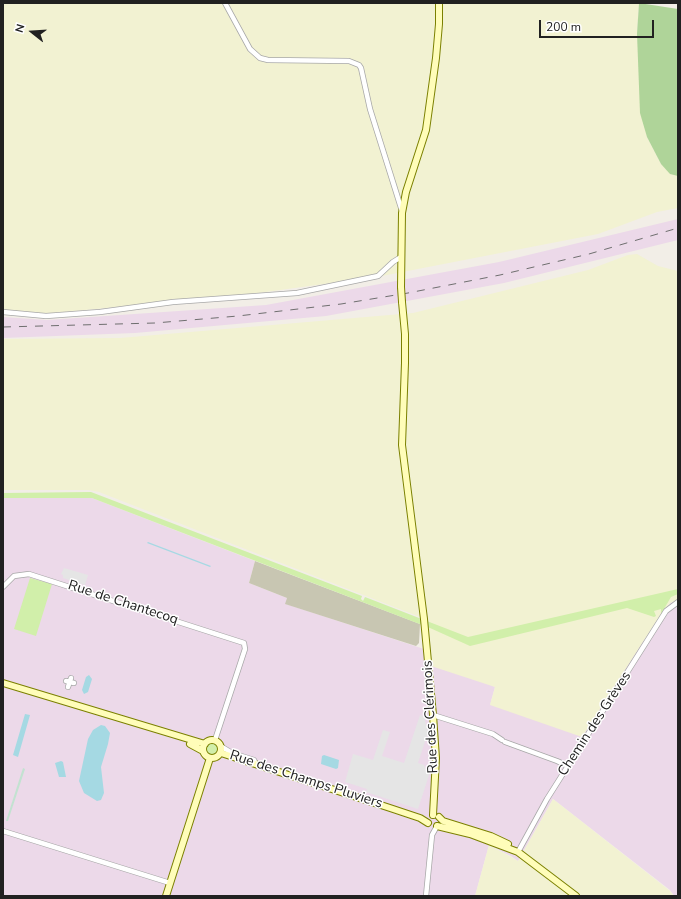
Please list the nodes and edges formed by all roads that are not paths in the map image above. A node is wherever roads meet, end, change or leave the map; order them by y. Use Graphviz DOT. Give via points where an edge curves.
graph roads {
  1 [pos="225,3"];
  2 [pos="439,3"];
  3 [pos="402,212"];
  4 [pos="401,257"];
  5 [pos="3,312"];
  6 [pos="3,587"];
  7 [pos="678,602"];
  8 [pos="3,683"];
  9 [pos="3,687"];
  10 [pos="433,715"];
  11 [pos="215,740"];
  12 [pos="204,747"];
  13 [pos="221,750"];
  14 [pos="210,758"];
  15 [pos="568,766"];
  16 [pos="390,808"];
  17 [pos="434,816"];
  18 [pos="429,824"];
  19 [pos="437,826"];
  20 [pos="3,831"];
  21 [pos="518,852"];
  22 [pos="428,871"];
  23 [pos="170,883"];
  24 [pos="166,896"];
  25 [pos="426,896"];
  26 [pos="575,896"];
  1 -- 3 [label="street" via="250,49 260,58 349,61 361,68 370,109"];
  2 -- 3 [label="street, Rue des Clérimois" via="437,44 426,130"];
  3 -- 4 [label="street, Rue des Clérimois"];
  4 -- 5 [label="street" via="378,276 297,293 174,302 46,316"];
  4 -- 10 [label="street, Rue des Clérimois, bridge" via="405,348 402,445 424,619"];
  6 -- 11 [label="street, Rue de Chantecoq" via="14,576 26,573 245,644"];
  7 -- 15 [label="street, Chemin des Grèves" via="666,611"];
  8 -- 12 [label="street" via="23,687"];
  9 -- 12 [label="street"];
  10 -- 15 [label="street" via="486,732"];
  10 -- 17 [label="street, Rue des Clérimois" via="436,758"];
  11 -- 12 [label="street" via="209,740"];
  11 -- 13 [label="street"];
  12 -- 14 [label="street" via="205,755"];
  13 -- 14 [label="street" via="215,758"];
  13 -- 16 [label="street, Rue des Champs Pluviers"];
  14 -- 23 [label="street"];
  15 -- 21 [label="street, Chemin des Grèves"];
  16 -- 17 [label="street, Rue des Champs Pluviers"];
  16 -- 18 [label="street, Rue des Champs Pluviers" via="420,818"];
  17 -- 18 [label="street" via="428,820"];
  17 -- 19 [label="street" via="440,821"];
  17 -- 21 [label="street, Rue des Champs Pluviers" via="491,836"];
  18 -- 19 [label="street"];
  18 -- 22 [label="street"];
  19 -- 21 [label="street" via="470,834"];
  19 -- 22 [label="street" via="432,835"];
  20 -- 23 [label="street"];
  21 -- 26 [label="street"];
  22 -- 25 [label="street"];
  23 -- 24 [label="street"];
}
